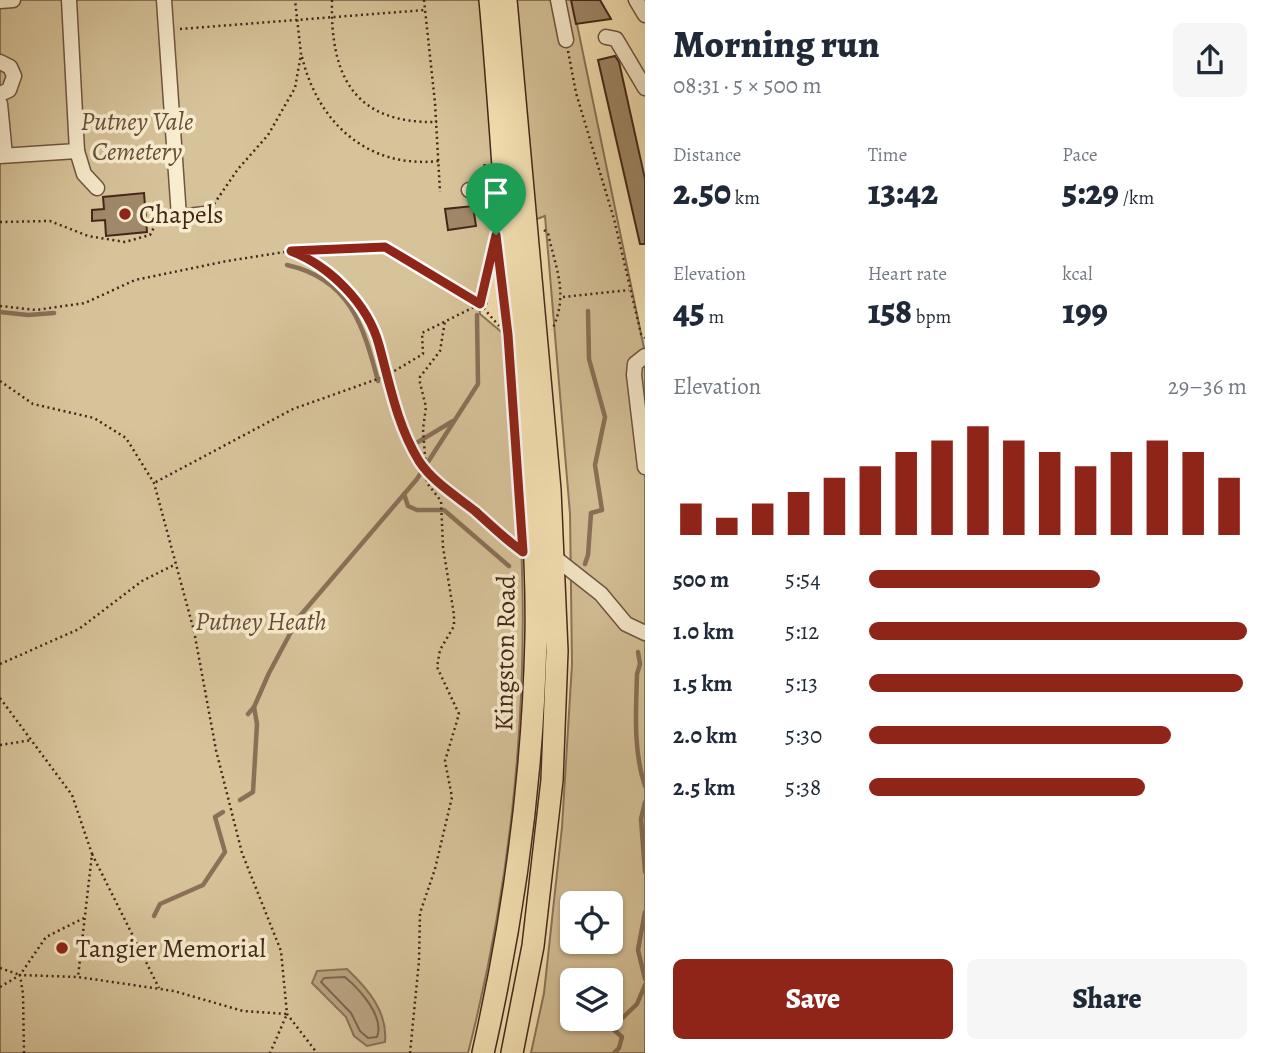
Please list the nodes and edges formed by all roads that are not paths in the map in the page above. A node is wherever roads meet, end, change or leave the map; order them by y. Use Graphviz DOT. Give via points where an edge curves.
graph roads {
  1 [pos="13,0"];
  2 [pos="68,0"];
  3 [pos="164,0"];
  4 [pos="490,0"];
  5 [pos="506,0"];
  6 [pos="558,0"];
  7 [pos="636,0"];
  8 [pos="0,1"];
  9 [pos="645,14"];
  10 [pos="606,37"];
  11 [pos="566,40"];
  12 [pos="0,62"];
  13 [pos="645,88"];
  14 [pos="0,94"];
  15 [pos="0,104"];
  16 [pos="77,151"];
  17 [pos="2,155"];
  18 [pos="504,187"];
  19 [pos="97,188"];
  20 [pos="470,190"];
  21 [pos="207,213"];
  22 [pos="645,356"];
  23 [pos="645,467"];
  24 [pos="554,557"];
  25 [pos="645,633"];
  26 [pos="483,1053"];
  27 [pos="512,1053"];
  1 -- 8 [label="street"];
  2 -- 16 [label="street"];
  3 -- 21 [label="street" via="179,217"];
  4 -- 18 [label="highway, Kingston Road"];
  5 -- 24 [label="highway, Kingston Road"];
  6 -- 11 [label="street"];
  7 -- 9 [label="street"];
  10 -- 13 [label="street" via="616,39"];
  12 -- 14 [label="street" via="14,76 9,90"];
  15 -- 17 [label="street"];
  16 -- 17 [label="street"];
  16 -- 19 [label="street" via="84,174"];
  18 -- 20 [label="street"];
  18 -- 26 [label="highway, Kingston Road" via="534,526 536,635 524,810 508,934"];
  22 -- 23 [label="street" via="635,364 634,375"];
  24 -- 25 [label="street" via="600,594 626,624"];
  24 -- 27 [label="highway, Kingston Road" via="557,651 552,780 533,946"];
}
